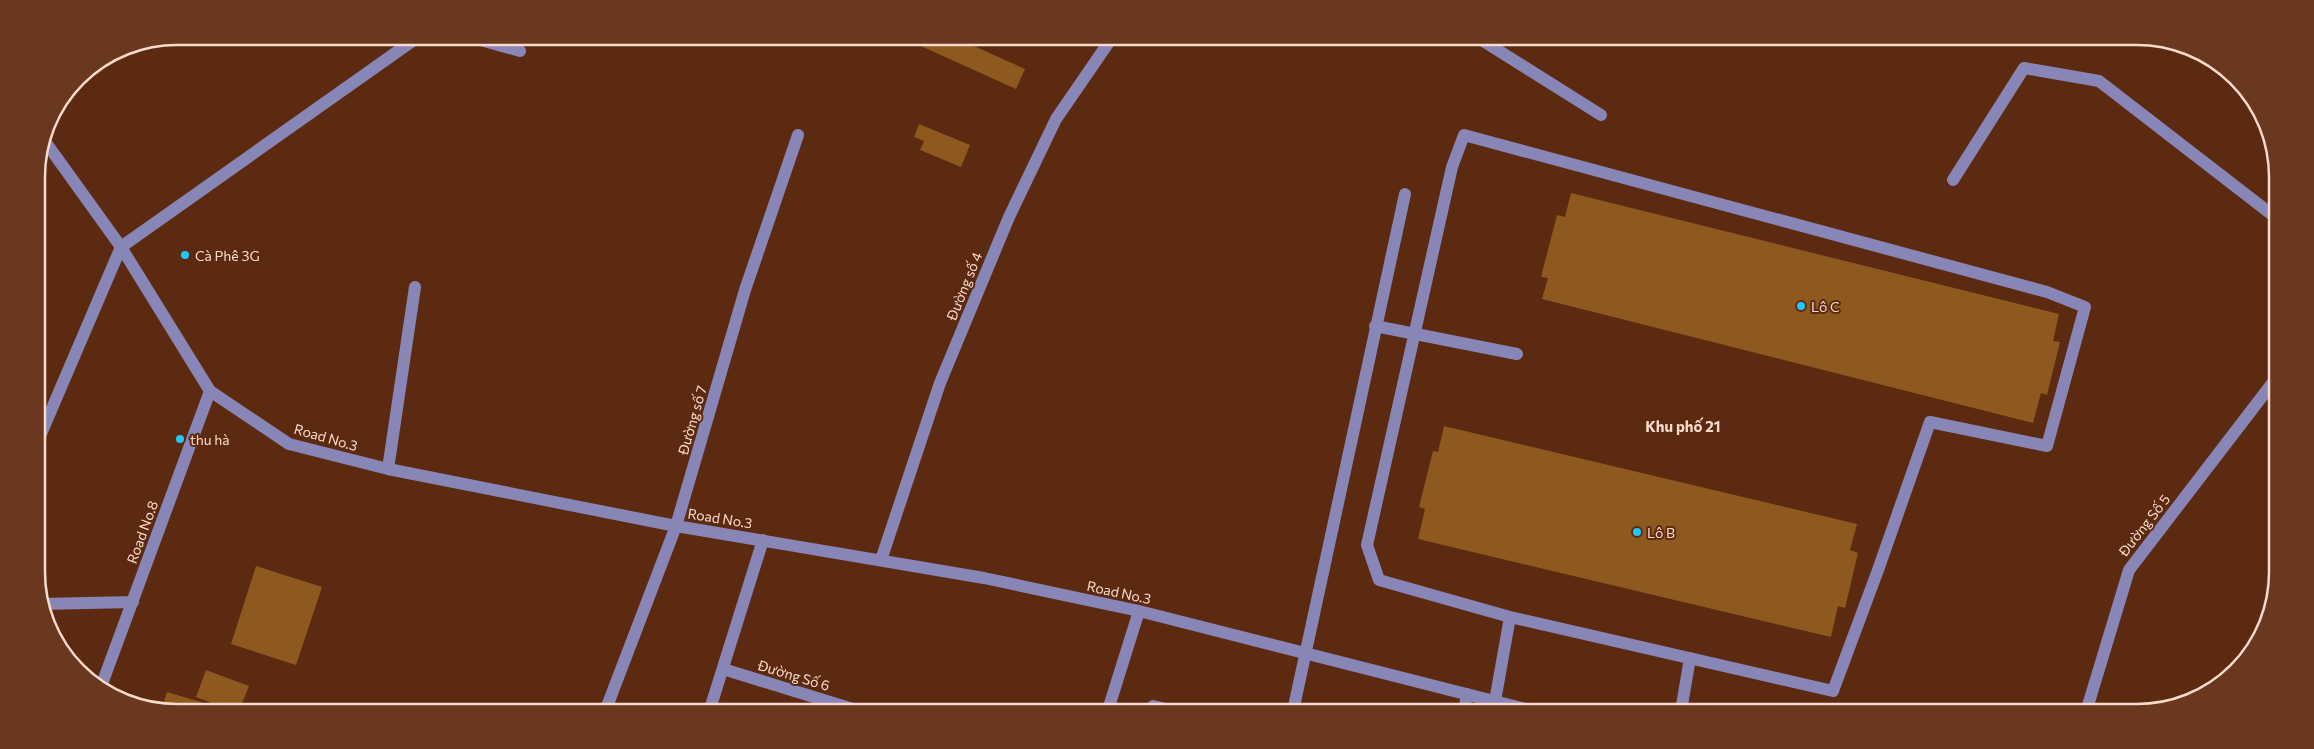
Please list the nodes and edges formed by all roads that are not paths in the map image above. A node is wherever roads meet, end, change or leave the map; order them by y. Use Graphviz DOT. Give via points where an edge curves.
graph roads {
  1 [pos="407,45"];
  2 [pos="499,45"];
  3 [pos="1106,45"];
  4 [pos="1490,45"];
  5 [pos="520,51"];
  6 [pos="1601,115"];
  7 [pos="798,135"];
  8 [pos="48,146"];
  9 [pos="1953,180"];
  10 [pos="1405,194"];
  11 [pos="2269,211"];
  12 [pos="121,247"];
  13 [pos="415,287"];
  14 [pos="1375,326"];
  15 [pos="1414,335"];
  16 [pos="1518,354"];
  17 [pos="2269,388"];
  18 [pos="210,391"];
  19 [pos="45,425"];
  20 [pos="388,469"];
  21 [pos="676,526"];
  22 [pos="764,540"];
  23 [pos="881,560"];
  24 [pos="133,602"];
  25 [pos="49,604"];
  26 [pos="1139,611"];
  27 [pos="1510,618"];
  28 [pos="1304,653"];
  29 [pos="1690,658"];
  30 [pos="723,668"];
  31 [pos="103,681"];
  32 [pos="1467,694"];
  33 [pos="1495,702"];
  34 [pos="608,704"];
  35 [pos="712,704"];
  36 [pos="837,704"];
  37 [pos="1110,704"];
  38 [pos="1294,704"];
  39 [pos="1465,704"];
  40 [pos="1503,704"];
  41 [pos="1682,704"];
  42 [pos="2088,704"];
  1 -- 12 [label="street"];
  2 -- 5 [label="street"];
  3 -- 23 [label="street, Đường số 4" via="1056,120 1009,217 940,383"];
  4 -- 6 [label="street"];
  7 -- 21 [label="street, Đường số 7" via="745,290"];
  8 -- 12 [label="street, Road No.3"];
  9 -- 11 [label="street" via="2024,68 2099,81"];
  10 -- 14 [label="street"];
  12 -- 18 [label="street, Road No.3"];
  12 -- 19 [label="street"];
  13 -- 20 [label="street"];
  14 -- 15 [label="street"];
  14 -- 28 [label="street"];
  15 -- 16 [label="street"];
  15 -- 27 [label="street" via="1367,545 1379,580"];
  15 -- 29 [label="street" via="1452,167 1464,135 2047,292 2085,307 2047,446 1930,422 1833,691"];
  17 -- 42 [label="street, Đường Số 5" via="2129,570"];
  18 -- 20 [label="street, Road No.3" via="288,444"];
  18 -- 24 [label="street, Road No.8"];
  20 -- 21 [label="street, Road No.3"];
  21 -- 22 [label="street, Road No.3"];
  21 -- 34 [label="street, Đường số 7"];
  22 -- 23 [label="street, Road No.3"];
  22 -- 30 [label="street"];
  23 -- 26 [label="street, Road No.3"];
  24 -- 25 [label="street"];
  24 -- 31 [label="street, Road No.8"];
  26 -- 28 [label="street, Road No.3"];
  26 -- 37 [label="street"];
  27 -- 29 [label="street"];
  27 -- 33 [label="street"];
  28 -- 32 [label="street, Road No.3"];
  28 -- 38 [label="street"];
  29 -- 41 [label="street"];
  30 -- 35 [label="street"];
  30 -- 36 [label="street, Đường Số 6"];
  32 -- 33 [label="street, Road No.3"];
  32 -- 39 [label="street"];
  33 -- 40 [label="street, Road No.3"];
}
